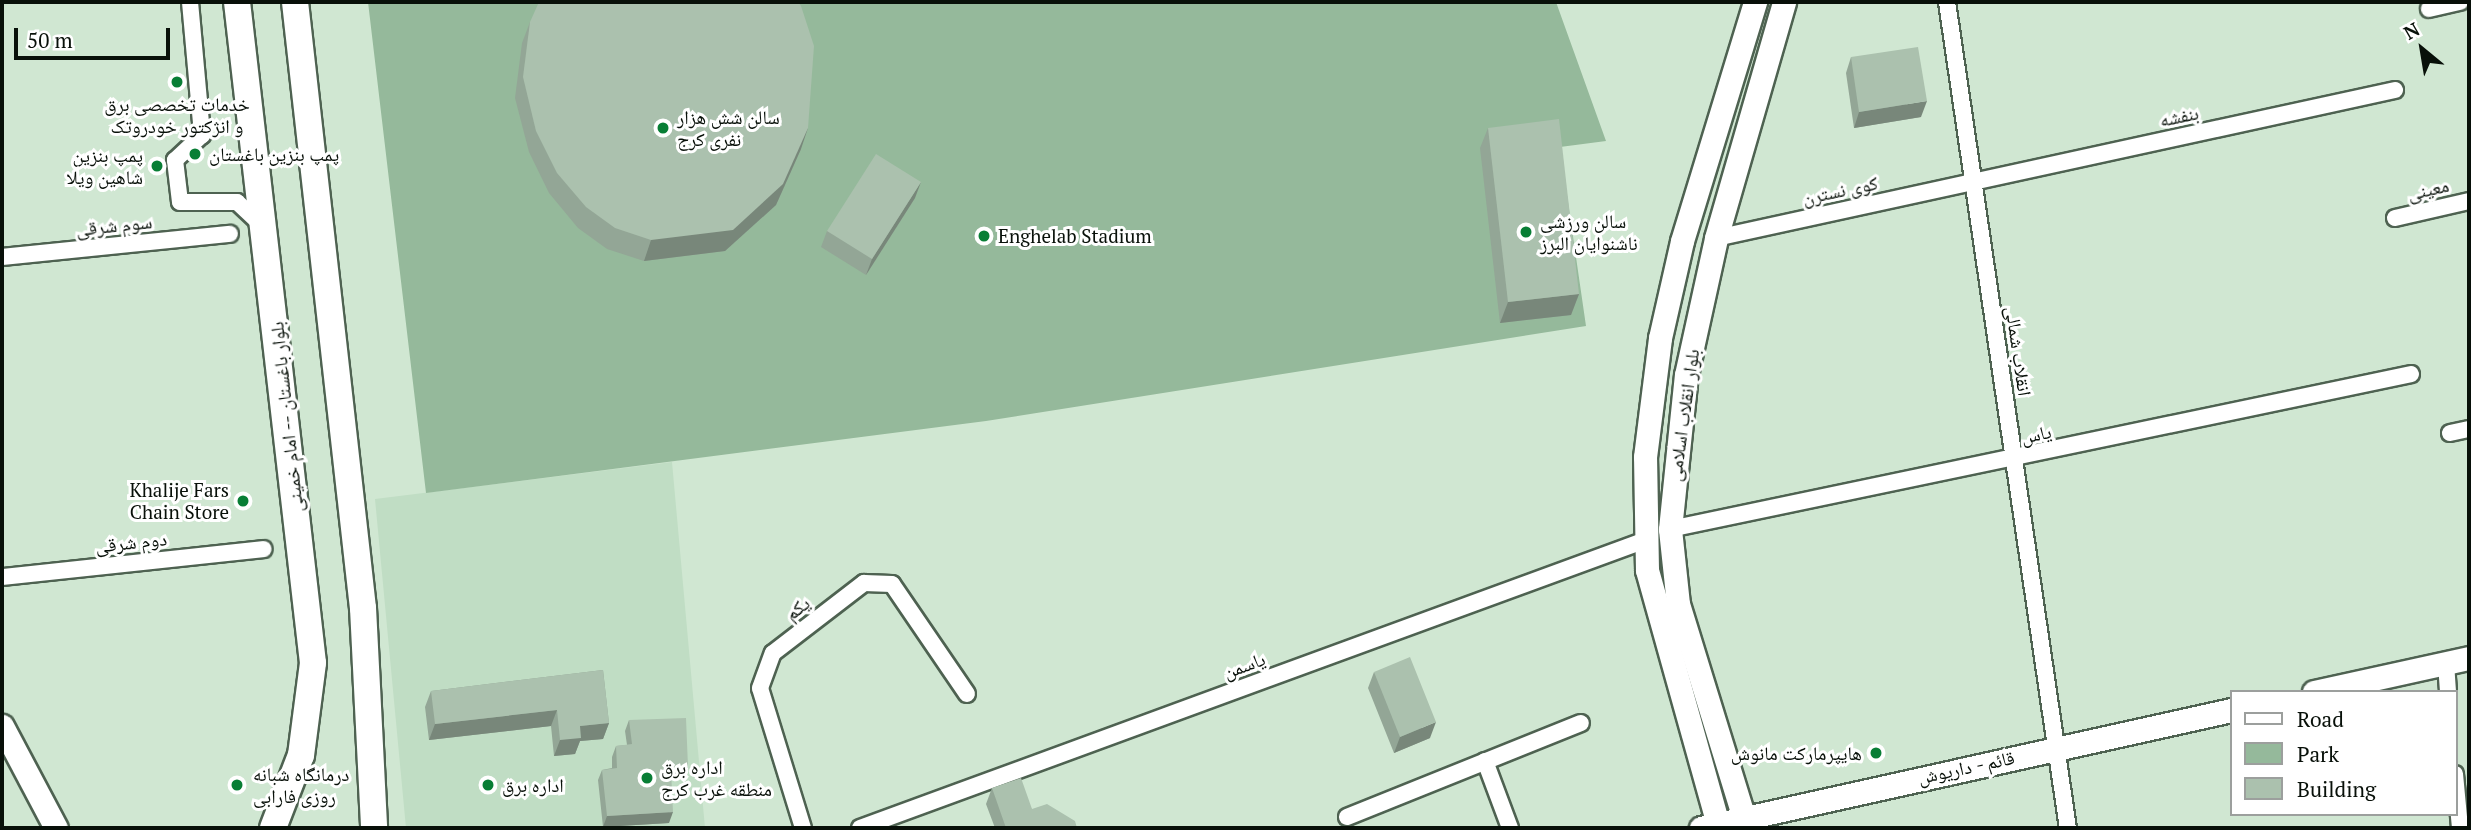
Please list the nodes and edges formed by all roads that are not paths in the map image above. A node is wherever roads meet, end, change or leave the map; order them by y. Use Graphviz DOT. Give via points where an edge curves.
graph roads {
  1 [pos="190,2"];
  2 [pos="237,2"];
  3 [pos="295,2"];
  4 [pos="1755,2"];
  5 [pos="1784,2"];
  6 [pos="1947,2"];
  7 [pos="2460,2"];
  8 [pos="2429,9"];
  9 [pos="2395,90"];
  10 [pos="1973,182"];
  11 [pos="2469,201"];
  12 [pos="2395,218"];
  13 [pos="265,228"];
  14 [pos="230,234"];
  15 [pos="1716,238"];
  16 [pos="2,257"];
  17 [pos="2411,374"];
  18 [pos="2469,429"];
  19 [pos="2450,433"];
  20 [pos="2014,460"];
  21 [pos="1670,529"];
  22 [pos="1643,541"];
  23 [pos="264,549"];
  24 [pos="2,577"];
  25 [pos="2469,658"];
  26 [pos="2446,663"];
  27 [pos="2323,690"];
  28 [pos="2448,690"];
  29 [pos="967,694"];
  30 [pos="2230,710"];
  31 [pos="1581,723"];
  32 [pos="2,726"];
  33 [pos="2056,748"];
  34 [pos="1485,761"];
  35 [pos="2457,796"];
  36 [pos="1347,817"];
  37 [pos="1745,822"];
  38 [pos="1712,826"];
  39 [pos="272,827"];
  40 [pos="56,828"];
  41 [pos="374,828"];
  42 [pos="803,828"];
  43 [pos="864,828"];
  44 [pos="1510,828"];
  45 [pos="2068,828"];
  46 [pos="2460,828"];
  1 -- 13 [label="street" via="202,135 175,160 180,202 237,202"];
  2 -- 13 [label="main road, بلوار باغستان -- امام خمینی"];
  3 -- 41 [label="main road" via="363,608"];
  4 -- 22 [label="main road, بلوار انقلاب اسلامی" via="1682,241 1660,338 1645,457"];
  5 -- 15 [label="main road, بلوار انقلاب اسلامی"];
  6 -- 10 [label="street, انقلاب شمالی"];
  7 -- 8 [label="street"];
  9 -- 10 [label="street, بنفشه"];
  10 -- 15 [label="street, کوی نسترن"];
  10 -- 20 [label="street, انقلاب شمالی"];
  11 -- 12 [label="street, معینی"];
  13 -- 39 [label="main road, بلوار باغستان -- امام خمینی" via="313,663 302,755"];
  14 -- 16 [label="street, سوم شرقی"];
  15 -- 21 [label="main road, بلوار انقلاب اسلامی" via="1686,375"];
  17 -- 20 [label="street, یاس"];
  18 -- 19 [label="street"];
  20 -- 21 [label="street, یاس"];
  20 -- 33 [label="street, انقلاب شمالی"];
  21 -- 22 [label="main road"];
  21 -- 37 [label="main road, بلوار انقلاب اسلامی" via="1678,604"];
  22 -- 38 [label="main road, بلوار انقلاب اسلامی" via="1665,648"];
  22 -- 43 [label="street, یاسمن"];
  23 -- 24 [label="street, دوم شرقی"];
  25 -- 26 [label="main road"];
  26 -- 27 [label="main road"];
  26 -- 28 [label="street"];
  29 -- 42 [label="street, یکم" via="892,584 864,583 773,653 760,688"];
  30 -- 33 [label="main road, قائم - داریوش"];
  31 -- 34 [label="street"];
  32 -- 40 [label="main road"];
  33 -- 37 [label="main road, قائم - داریوش"];
  33 -- 45 [label="street, انقلاب شمالی"];
  34 -- 36 [label="street"];
  34 -- 44 [label="street"];
  35 -- 46 [label="street"];
  37 -- 38 [label="main road, قائم - داریوش"];
}
